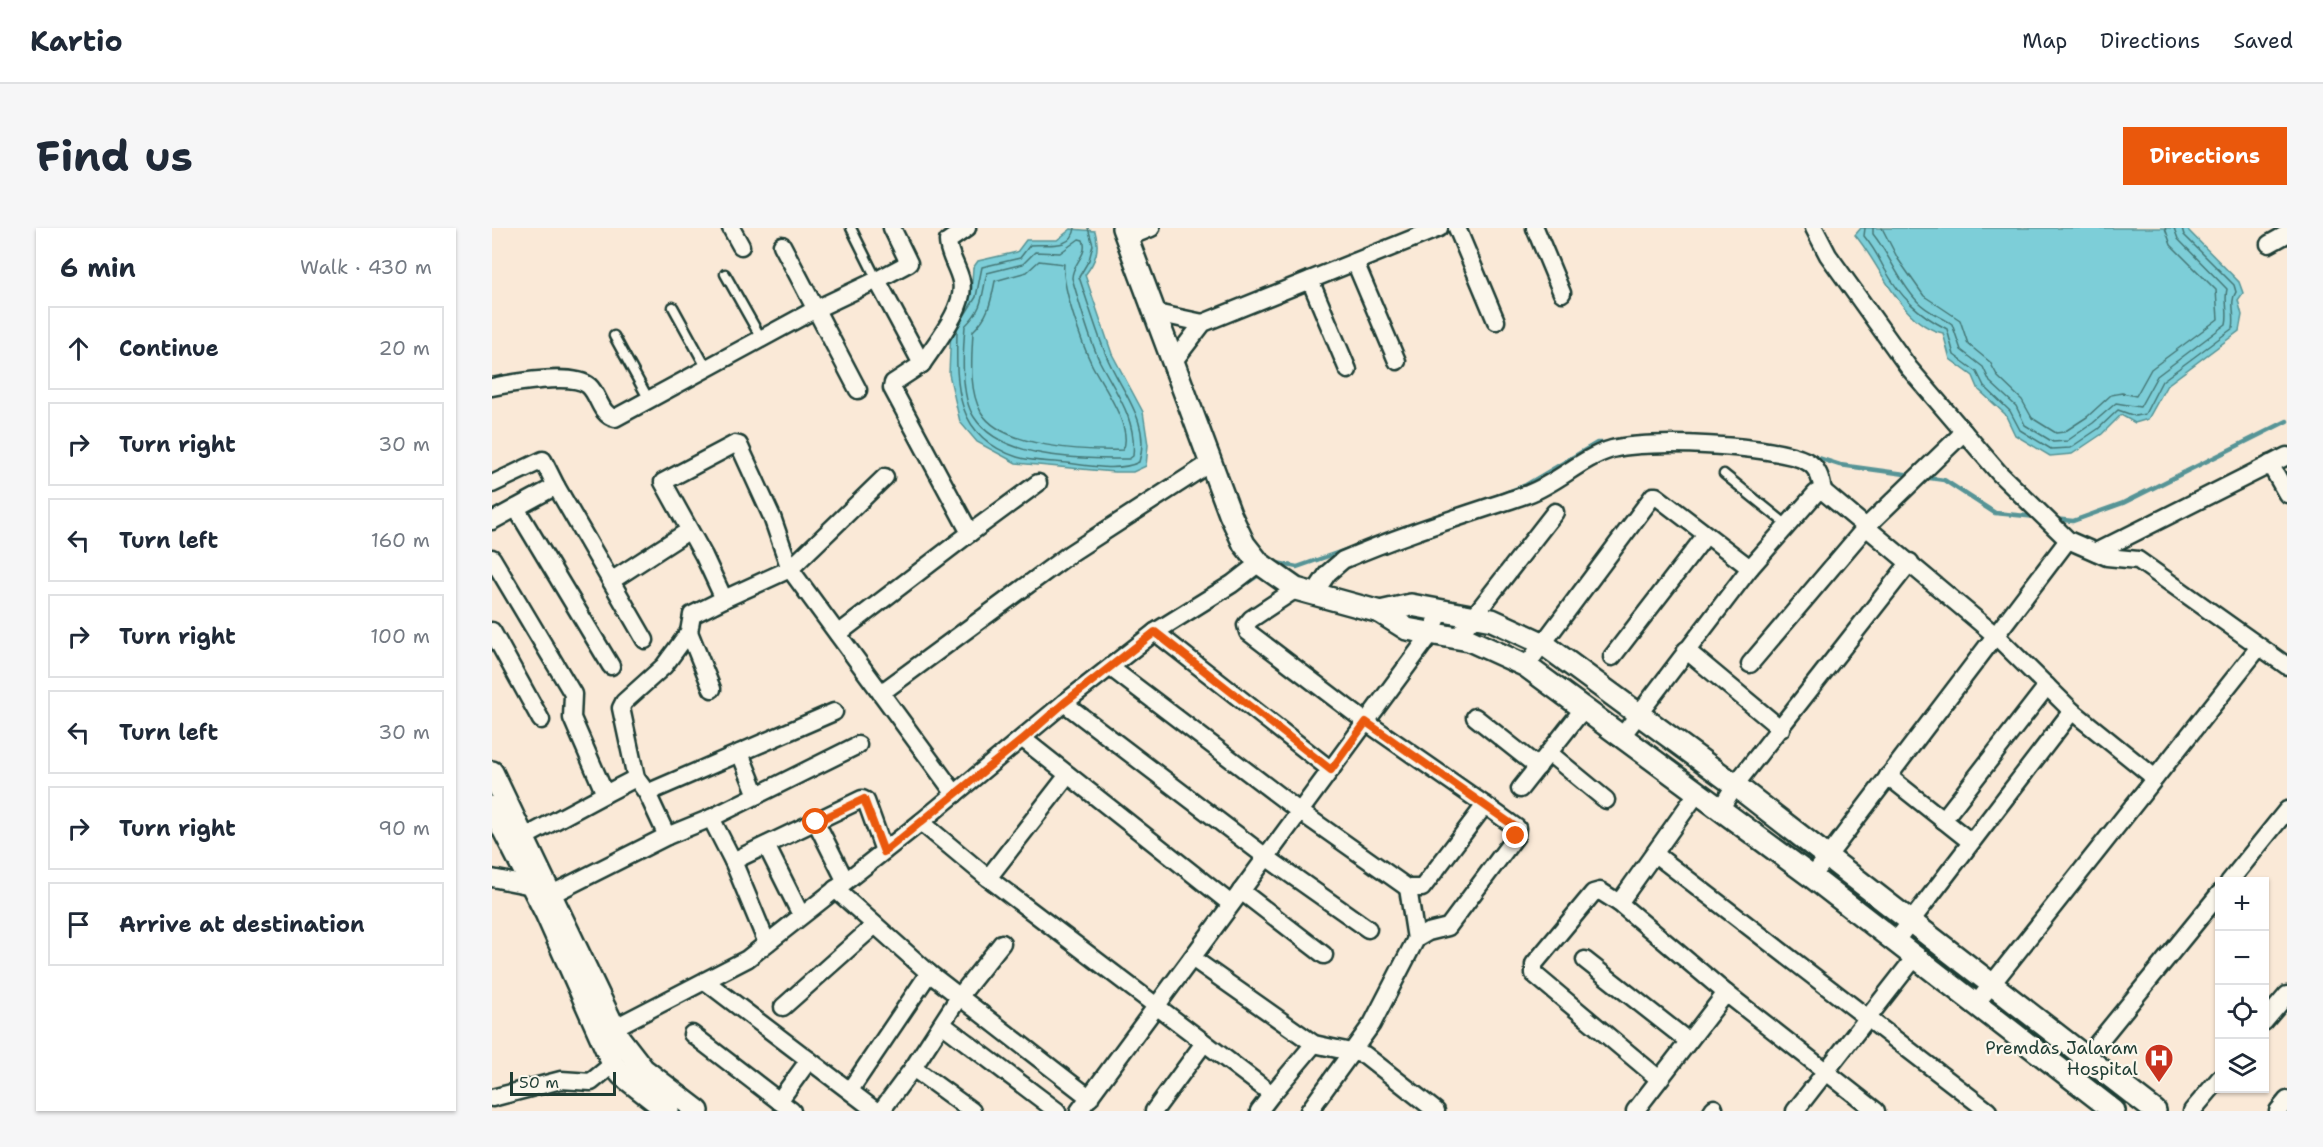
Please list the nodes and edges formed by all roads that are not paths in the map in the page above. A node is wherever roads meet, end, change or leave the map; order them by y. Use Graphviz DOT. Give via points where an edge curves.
graph roads {
  1 [pos="731,228"];
  2 [pos="851,228"];
  3 [pos="892,228"];
  4 [pos="967,228"];
  5 [pos="1150,228"];
  6 [pos="1439,228"];
  7 [pos="1457,228"];
  8 [pos="1534,228"];
  9 [pos="1814,228"];
  10 [pos="1124,233"];
  11 [pos="1411,233"];
  12 [pos="2287,234"];
  13 [pos="2269,244"];
  14 [pos="782,245"];
  15 [pos="741,246"];
  16 [pos="1355,262"];
  17 [pos="725,274"];
  18 [pos="877,280"];
  19 [pos="1310,280"];
  20 [pos="1562,293"];
  21 [pos="673,307"];
  22 [pos="816,309"];
  23 [pos="1156,313"];
  24 [pos="1496,321"];
  25 [pos="1203,323"];
  26 [pos="614,336"];
  27 [pos="760,338"];
  28 [pos="1397,361"];
  29 [pos="1173,362"];
  30 [pos="922,364"];
  31 [pos="706,368"];
  32 [pos="1348,369"];
  33 [pos="492,387"];
  34 [pos="858,390"];
  35 [pos="648,398"];
  36 [pos="1964,432"];
  37 [pos="2287,456"];
  38 [pos="1210,463"];
  39 [pos="2270,464"];
  40 [pos="1724,474"];
  41 [pos="885,477"];
  42 [pos="1038,483"];
  43 [pos="492,484"];
  44 [pos="556,486"];
  45 [pos="1823,491"];
  46 [pos="2287,494"];
  47 [pos="516,508"];
  48 [pos="1555,512"];
  49 [pos="492,521"];
  50 [pos="1786,524"];
  51 [pos="1866,527"];
  52 [pos="970,533"];
  53 [pos="682,535"];
  54 [pos="1706,535"];
  55 [pos="2068,540"];
  56 [pos="2096,552"];
  57 [pos="492,558"];
  58 [pos="1910,562"];
  59 [pos="1262,565"];
  60 [pos="1750,568"];
  61 [pos="790,569"];
  62 [pos="611,581"];
  63 [pos="1301,590"];
  64 [pos="724,599"];
  65 [pos="1441,611"];
  66 [pos="1380,612"];
  67 [pos="1473,617"];
  68 [pos="492,631"];
  69 [pos="1155,632"];
  70 [pos="689,633"];
  71 [pos="838,634"];
  72 [pos="1430,635"];
  73 [pos="1995,635"];
  74 [pos="1457,638"];
  75 [pos="645,640"];
  76 [pos="1542,643"];
  77 [pos="2259,647"];
  78 [pos="1686,650"];
  79 [pos="1612,657"];
  80 [pos="1750,664"];
  81 [pos="611,666"];
  82 [pos="1526,666"];
  83 [pos="2287,666"];
  84 [pos="1112,668"];
  85 [pos="2047,686"];
  86 [pos="712,690"];
  87 [pos="880,693"];
  88 [pos="1064,703"];
  89 [pos="1584,708"];
  90 [pos="2072,711"];
  91 [pos="834,712"];
  92 [pos="1638,713"];
  93 [pos="1475,717"];
  94 [pos="541,720"];
  95 [pos="1366,722"];
  96 [pos="1781,729"];
  97 [pos="1622,736"];
  98 [pos="1023,739"];
  99 [pos="858,745"];
  100 [pos="740,753"];
  101 [pos="1549,753"];
  102 [pos="1538,767"];
  103 [pos="1331,770"];
  104 [pos="1068,775"];
  105 [pos="1888,776"];
  106 [pos="636,778"];
  107 [pos="2155,778"];
  108 [pos="494,781"];
  109 [pos="1736,785"];
  110 [pos="1520,789"];
  111 [pos="1698,792"];
  112 [pos="605,794"];
  113 [pos="647,794"];
  114 [pos="955,794"];
  115 [pos="757,795"];
  116 [pos="1606,800"];
  117 [pos="1485,806"];
  118 [pos="492,807"];
  119 [pos="1721,808"];
  120 [pos="2287,810"];
  121 [pos="1299,811"];
  122 [pos="711,818"];
  123 [pos="1943,820"];
  124 [pos="816,822"];
  125 [pos="921,822"];
  126 [pos="667,836"];
  127 [pos="525,837"];
  128 [pos="1971,842"];
  129 [pos="767,847"];
  130 [pos="884,852"];
  131 [pos="1655,854"];
  132 [pos="1828,856"];
  133 [pos="1266,857"];
  134 [pos="733,861"];
  135 [pos="1812,877"];
  136 [pos="2233,877"];
  137 [pos="492,878"];
  138 [pos="988,878"];
  139 [pos="839,883"];
  140 [pos="532,886"];
  141 [pos="1408,888"];
  142 [pos="552,894"];
  143 [pos="1236,897"];
  144 [pos="2215,899"];
  145 [pos="1619,903"];
  146 [pos="798,909"];
  147 [pos="1910,921"];
  148 [pos="875,925"];
  149 [pos="1368,929"];
  150 [pos="1416,939"];
  151 [pos="1894,942"];
  152 [pos="767,943"];
  153 [pos="1002,943"];
  154 [pos="1324,955"];
  155 [pos="1916,956"];
  156 [pos="1192,958"];
  157 [pos="1585,960"];
  158 [pos="929,973"];
  159 [pos="705,981"];
  160 [pos="1991,985"];
  161 [pos="1726,993"];
  162 [pos="2287,995"];
  163 [pos="959,997"];
  164 [pos="1976,1004"];
  165 [pos="783,1007"];
  166 [pos="1157,1007"];
  167 [pos="2269,1018"];
  168 [pos="1866,1020"];
  169 [pos="942,1024"];
  170 [pos="607,1032"];
  171 [pos="692,1034"];
  172 [pos="1688,1041"];
  173 [pos="1204,1043"];
  174 [pos="1314,1044"];
  175 [pos="1353,1052"];
  176 [pos="2085,1059"];
  177 [pos="809,1060"];
  178 [pos="613,1064"];
  179 [pos="913,1068"];
  180 [pos="1826,1071"];
  181 [pos="2070,1077"];
  182 [pos="1659,1078"];
  183 [pos="2215,1084"];
  184 [pos="850,1090"];
  185 [pos="1272,1094"];
  186 [pos="492,1098"];
  187 [pos="2287,1100"];
  188 [pos="1084,1105"];
  189 [pos="1855,1105"];
  190 [pos="786,1106"];
  191 [pos="668,1111"];
  192 [pos="698,1111"];
  193 [pos="876,1111"];
  194 [pos="881,1111"];
  195 [pos="972,1111"];
  196 [pos="1057,1111"];
  197 [pos="1154,1111"];
  198 [pos="1259,1111"];
  199 [pos="1309,1111"];
  200 [pos="1436,1111"];
  201 [pos="1635,1111"];
  202 [pos="1796,1111"];
  203 [pos="1876,1111"];
  204 [pos="1988,1111"];
  205 [pos="2114,1111"];
  206 [pos="2155,1111"];
  207 [pos="2192,1111"];
  208 [pos="2278,1111"];
  1 -- 15 [label="street"];
  2 -- 18 [label="lane"];
  3 -- 18 [label="street" via="909,263"];
  4 -- 30 [label="street" via="948,241 962,296"];
  5 -- 10 [label="street"];
  6 -- 11 [label="street"];
  7 -- 24 [label="street"];
  8 -- 20 [label="street"];
  9 -- 36 [label="street" via="1828,255 1909,368"];
  10 -- 23 [label="street"];
  11 -- 16 [label="street"];
  12 -- 13 [label="street"];
  14 -- 22 [label="street"];
  16 -- 19 [label="street"];
  16 -- 28 [label="street"];
  17 -- 27 [label="lane"];
  18 -- 22 [label="street"];
  18 -- 30 [label="street"];
  19 -- 25 [label="street"];
  19 -- 32 [label="street"];
  21 -- 31 [label="lane"];
  22 -- 27 [label="street"];
  22 -- 34 [label="street"];
  23 -- 25 [label="street"];
  23 -- 29 [label="street"];
  25 -- 29 [label="street"];
  26 -- 35 [label="lane"];
  27 -- 31 [label="street"];
  29 -- 38 [label="street"];
  30 -- 52 [label="street" via="893,383 892,388"];
  31 -- 35 [label="street"];
  33 -- 35 [label="street" via="520,381 578,380 589,386 606,414 615,418"];
  36 -- 51 [label="street"];
  36 -- 55 [label="street" via="1999,473"];
  37 -- 39 [label="street"];
  38 -- 59 [label="street" via="1244,544"];
  38 -- 87 [label="street" via="1071,553"];
  39 -- 46 [label="street"];
  39 -- 56 [label="street"];
  40 -- 50 [label="lane"];
  41 -- 61 [label="street"];
  42 -- 52 [label="street"];
  43 -- 44 [label="street" via="543,460"];
  44 -- 47 [label="street"];
  44 -- 62 [label="street"];
  45 -- 50 [label="street" via="1816,493"];
  45 -- 51 [label="street"];
  45 -- 63 [label="street" via="1821,478 1806,461 1779,454 1677,444 1615,448 1528,494 1344,560"];
  47 -- 49 [label="street"];
  47 -- 81 [label="street"];
  48 -- 67 [label="street"];
  50 -- 60 [label="street"];
  51 -- 58 [label="street"];
  51 -- 80 [label="street"];
  52 -- 71 [label="street"];
  53 -- 62 [label="street"];
  54 -- 60 [label="street"];
  54 -- 76 [label="street" via="1653,496"];
  54 -- 79 [label="street"];
  55 -- 56 [label="street"];
  55 -- 73 [label="street"];
  56 -- 77 [label="street" via="2138,560"];
  57 -- 112 [label="street" via="573,694 572,718"];
  58 -- 73 [label="street"];
  58 -- 96 [label="street"];
  59 -- 63 [label="street"];
  59 -- 69 [label="street"];
  60 -- 78 [label="street"];
  61 -- 64 [label="street"];
  61 -- 64 [label="street" via="772,517 739,445 735,444 663,482"];
  61 -- 71 [label="street"];
  62 -- 75 [label="street"];
  63 -- 66 [label="street"];
  63 -- 95 [label="street" via="1251,619 1246,628"];
  64 -- 70 [label="street" via="692,615"];
  65 -- 66 [label="street" via="1411,606"];
  65 -- 67 [label="street"];
  65 -- 72 [label="street"];
  66 -- 72 [label="street" via="1407,629"];
  67 -- 74 [label="street"];
  67 -- 76 [label="street" via="1492,620"];
  68 -- 94 [label="street"];
  69 -- 84 [label="street"];
  69 -- 103 [label="street"];
  70 -- 86 [label="street"];
  70 -- 106 [label="street" via="664,666 621,708"];
  71 -- 87 [label="street"];
  72 -- 74 [label="street"];
  72 -- 95 [label="street"];
  73 -- 85 [label="street"];
  73 -- 105 [label="street"];
  74 -- 82 [label="street"];
  76 -- 82 [label="street"];
  76 -- 92 [label="street"];
  77 -- 83 [label="street"];
  77 -- 107 [label="street"];
  78 -- 92 [label="street"];
  78 -- 96 [label="street"];
  82 -- 89 [label="street"];
  84 -- 88 [label="street"];
  84 -- 121 [label="street"];
  85 -- 90 [label="street"];
  85 -- 123 [label="street"];
  87 -- 114 [label="street"];
  88 -- 98 [label="street"];
  88 -- 133 [label="street"];
  89 -- 97 [label="street"];
  89 -- 101 [label="street"];
  90 -- 107 [label="street"];
  90 -- 128 [label="street"];
  91 -- 100 [label="street"];
  92 -- 97 [label="street"];
  92 -- 109 [label="street"];
  93 -- 102 [label="street"];
  95 -- 103 [label="street"];
  95 -- 117 [label="street"];
  96 -- 109 [label="street"];
  97 -- 111 [label="street"];
  98 -- 104 [label="street"];
  98 -- 114 [label="street"];
  99 -- 115 [label="street"];
  100 -- 113 [label="street"];
  100 -- 115 [label="street"];
  101 -- 102 [label="street"];
  101 -- 116 [label="street"];
  102 -- 110 [label="street"];
  103 -- 121 [label="street"];
  104 -- 138 [label="street"];
  104 -- 143 [label="street"];
  105 -- 123 [label="street"];
  105 -- 132 [label="street"];
  106 -- 112 [label="street"];
  106 -- 113 [label="street"];
  107 -- 160 [label="street"];
  108 -- 127 [label="street"];
  109 -- 119 [label="street"];
  109 -- 132 [label="street"];
  111 -- 119 [label="street"];
  111 -- 131 [label="street"];
  112 -- 127 [label="street"];
  113 -- 126 [label="street"];
  114 -- 125 [label="street"];
  115 -- 122 [label="street"];
  117 -- 141 [label="street" via="1427,883 1418,890"];
  117 -- 150 [label="street" via="1517,828 1516,836 1448,927"];
  118 -- 140 [label="street"];
  119 -- 135 [label="street"];
  120 -- 136 [label="street"];
  121 -- 133 [label="street"];
  121 -- 141 [label="street"];
  122 -- 126 [label="street"];
  122 -- 134 [label="street"];
  123 -- 128 [label="street"];
  124 -- 129 [label="street"];
  124 -- 130 [label="street" via="864,799"];
  124 -- 139 [label="street"];
  125 -- 130 [label="street"];
  125 -- 138 [label="street"];
  126 -- 142 [label="street"];
  127 -- 142 [label="street"];
  128 -- 147 [label="street"];
  129 -- 134 [label="street"];
  129 -- 146 [label="street"];
  130 -- 139 [label="street"];
  131 -- 145 [label="street"];
  131 -- 168 [label="street"];
  132 -- 135 [label="street"];
  132 -- 147 [label="street"];
  133 -- 143 [label="street"];
  133 -- 149 [label="street"];
  134 -- 152 [label="street"];
  135 -- 151 [label="street"];
  137 -- 140 [label="street"];
  138 -- 166 [label="street"];
  139 -- 148 [label="street"];
  139 -- 152 [label="street"];
  140 -- 170 [label="street"];
  141 -- 150 [label="street"];
  142 -- 170 [label="street"];
  143 -- 154 [label="street"];
  143 -- 156 [label="street"];
  144 -- 176 [label="street"];
  145 -- 161 [label="street"];
  145 -- 182 [label="street" via="1600,891 1593,893 1533,968 1538,979"];
  147 -- 151 [label="street"];
  147 -- 160 [label="street"];
  148 -- 158 [label="street"];
  148 -- 165 [label="street"];
  150 -- 175 [label="street" via="1382,1009"];
  151 -- 155 [label="street"];
  152 -- 159 [label="street" via="747,959"];
  153 -- 163 [label="street"];
  155 -- 164 [label="street"];
  155 -- 168 [label="street"];
  156 -- 166 [label="street"];
  156 -- 174 [label="street"];
  157 -- 172 [label="street"];
  158 -- 163 [label="street"];
  158 -- 184 [label="street"];
  159 -- 170 [label="street"];
  159 -- 177 [label="street"];
  160 -- 164 [label="street"];
  160 -- 176 [label="street"];
  161 -- 172 [label="street"];
  161 -- 180 [label="street"];
  162 -- 167 [label="street"];
  163 -- 169 [label="street"];
  163 -- 188 [label="street"];
  164 -- 181 [label="street"];
  166 -- 173 [label="street"];
  166 -- 188 [label="street"];
  168 -- 180 [label="street"];
  168 -- 204 [label="street"];
  169 -- 179 [label="street"];
  169 -- 196 [label="street"];
  170 -- 178 [label="street"];
  170 -- 192 [label="street" via="643,1069"];
  171 -- 190 [label="street"];
  172 -- 182 [label="street"];
  173 -- 185 [label="street"];
  173 -- 197 [label="street"];
  174 -- 175 [label="street"];
  174 -- 185 [label="street"];
  175 -- 199 [label="street"];
  175 -- 200 [label="street" via="1365,1055"];
  176 -- 181 [label="street"];
  176 -- 206 [label="street"];
  177 -- 184 [label="street"];
  177 -- 190 [label="street"];
  178 -- 186 [label="street" via="591,1082 561,1080"];
  178 -- 191 [label="street"];
  179 -- 194 [label="street"];
  179 -- 195 [label="street"];
  180 -- 189 [label="street"];
  180 -- 202 [label="street"];
  181 -- 205 [label="street"];
  182 -- 201 [label="street"];
  183 -- 207 [label="street"];
  184 -- 193 [label="street"];
  185 -- 198 [label="street"];
  187 -- 208 [label="street"];
  189 -- 203 [label="street"];
}
